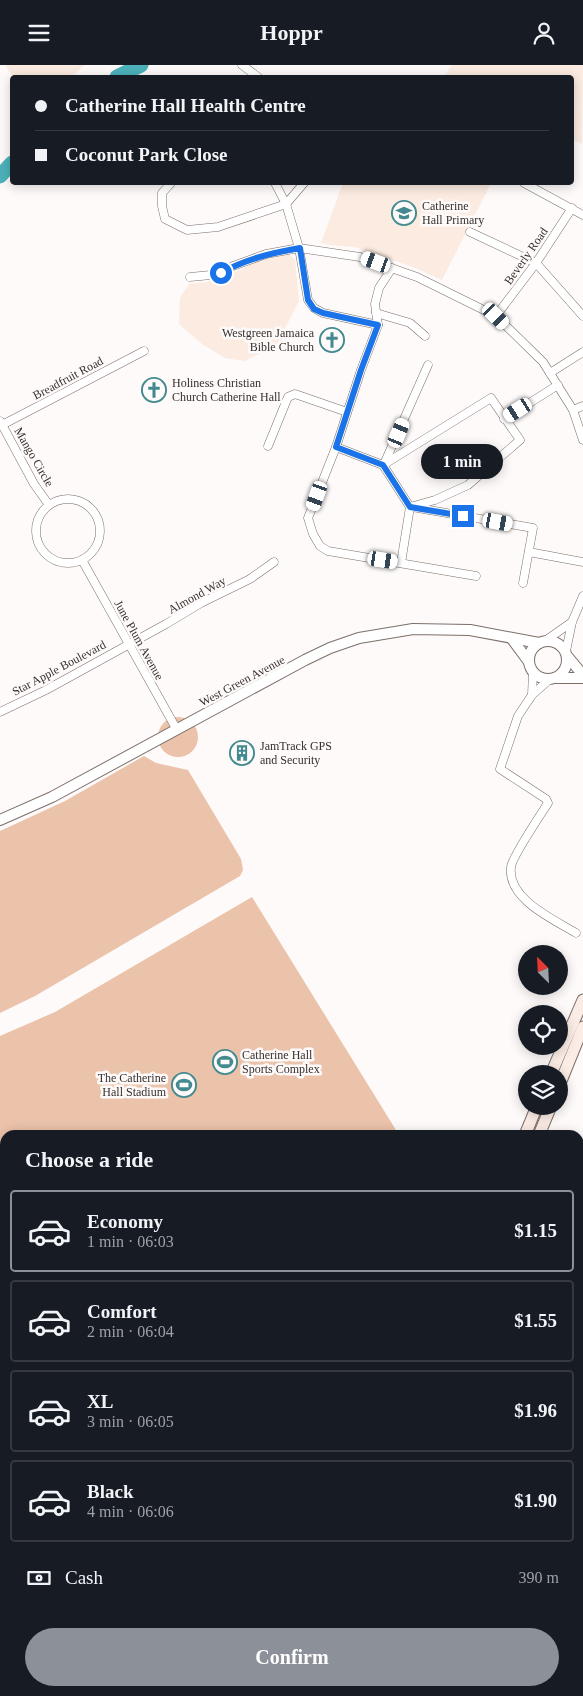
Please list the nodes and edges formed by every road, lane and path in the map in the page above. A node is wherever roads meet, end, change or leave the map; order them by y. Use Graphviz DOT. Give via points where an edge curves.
graph roads {
  1 [pos="242,65"];
  2 [pos="255,75"];
  3 [pos="169,185"];
  4 [pos="276,185"];
  5 [pos="302,185"];
  6 [pos="528,185"];
  7 [pos="286,204"];
  8 [pos="572,208"];
  9 [pos="583,215"];
  10 [pos="470,232"];
  11 [pos="300,248"];
  12 [pos="536,263"];
  13 [pos="392,268"];
  14 [pos="190,277"];
  15 [pos="581,310"];
  16 [pos="376,313"];
  17 [pos="496,316"];
  18 [pos="378,325"];
  19 [pos="425,336"];
  20 [pos="144,351"];
  21 [pos="583,352"];
  22 [pos="428,365"];
  23 [pos="550,373"];
  24 [pos="558,385"];
  25 [pos="583,406"];
  26 [pos="573,410"];
  27 [pos="347,412"];
  28 [pos="504,419"];
  29 [pos="1,423"];
  30 [pos="583,440"];
  31 [pos="268,446"];
  32 [pos="336,447"];
  33 [pos="383,465"];
  34 [pos="49,505"];
  35 [pos="410,507"];
  36 [pos="529,552"];
  37 [pos="82,560"];
  38 [pos="274,562"];
  39 [pos="583,562"];
  40 [pos="401,563"];
  41 [pos="476,576"];
  42 [pos="522,583"];
  43 [pos="582,601"];
  44 [pos="572,622"];
  45 [pos="512,639"];
  46 [pos="542,642"];
  47 [pos="128,644"];
  48 [pos="567,654"];
  49 [pos="529,662"];
  50 [pos="533,672"];
  51 [pos="583,676"];
  52 [pos="553,679"];
  53 [pos="532,695"];
  54 [pos="0,712"];
  55 [pos="177,730"];
  56 [pos="0,819"];
  57 [pos="576,933"];
  58 [pos="583,1000"];
  59 [pos="583,1027"];
  60 [pos="555,1065"];
  61 [pos="568,1065"];
  62 [pos="533,1115"];
  63 [pos="547,1115"];
  64 [pos="527,1130"];
  65 [pos="541,1130"];
  1 -- 2 [label="street"];
  3 -- 7 [label="street" via="162,193 165,219 186,230 218,227"];
  4 -- 7 [label="street"];
  5 -- 7 [label="street"];
  6 -- 8 [label="street"];
  7 -- 11 [label="street"];
  8 -- 9 [label="street"];
  8 -- 12 [label="street, Beverly Road"];
  10 -- 12 [label="street"];
  11 -- 13 [label="street" via="360,257"];
  11 -- 14 [label="street" via="266,254 221,273"];
  11 -- 18 [label="street" via="308,300 314,309"];
  12 -- 15 [label="street"];
  12 -- 17 [label="street, Beverly Road"];
  13 -- 16 [label="street" via="379,288"];
  13 -- 17 [label="street"];
  16 -- 18 [label="street"];
  16 -- 19 [label="street" via="410,323"];
  17 -- 23 [label="street"];
  18 -- 27 [label="street"];
  20 -- 29 [label="street, Breadfruit Road"];
  21 -- 23 [label="street"];
  22 -- 33 [label="street"];
  23 -- 24 [label="street"];
  24 -- 26 [label="street"];
  24 -- 28 [label="street"];
  25 -- 26 [label="street"];
  26 -- 30 [label="street"];
  27 -- 31 [label="street" via="291,395"];
  27 -- 32 [label="street"];
  28 -- 33 [label="street" via="491,398"];
  28 -- 35 [label="street" via="520,440 468,485 436,500"];
  29 -- 34 [label="street, Mango Circle"];
  32 -- 33 [label="street"];
  32 -- 40 [label="street" via="308,518 313,534 320,546 328,551"];
  33 -- 35 [label="street"];
  34 -- 37 [label="street" via="36,523 38,545 52,559 62,563"];
  34 -- 37 [label="street" via="61,499 75,499 96,515 100,537 94,550"];
  35 -- 36 [label="street" via="533,528"];
  35 -- 40 [label="street"];
  36 -- 39 [label="street"];
  36 -- 42 [label="street"];
  37 -- 47 [label="street, June Plum Avenue"];
  38 -- 47 [label="street, Almond Way" via="250,579"];
  40 -- 41 [label="street"];
  43 -- 44 [label="street"];
  44 -- 46 [label="street"];
  44 -- 48 [label="street"];
  45 -- 46 [label="street, West Green Avenue"];
  45 -- 49 [label="street"];
  45 -- 55 [label="street, West Green Avenue" via="470,630 413,629 359,638 305,660"];
  46 -- 48 [label="street" via="557,643"];
  46 -- 49 [label="street" via="531,652"];
  47 -- 54 [label="street, Star Apple Boulevard"];
  47 -- 55 [label="street, June Plum Avenue"];
  48 -- 51 [label="street"];
  48 -- 52 [label="street" via="566,669"];
  49 -- 50 [label="street"];
  50 -- 52 [label="street" via="540,678"];
  50 -- 53 [label="street"];
  51 -- 52 [label="street"];
  52 -- 53 [label="street"];
  53 -- 57 [label="street" via="518,715 500,769 548,803 511,865 512,878 528,904"];
  55 -- 56 [label="street, West Green Avenue" via="52,797"];
  58 -- 60 [label="main road"];
  59 -- 61 [label="main road"];
  62 -- 64 [label="main road"];
  63 -- 65 [label="main road"];
}
